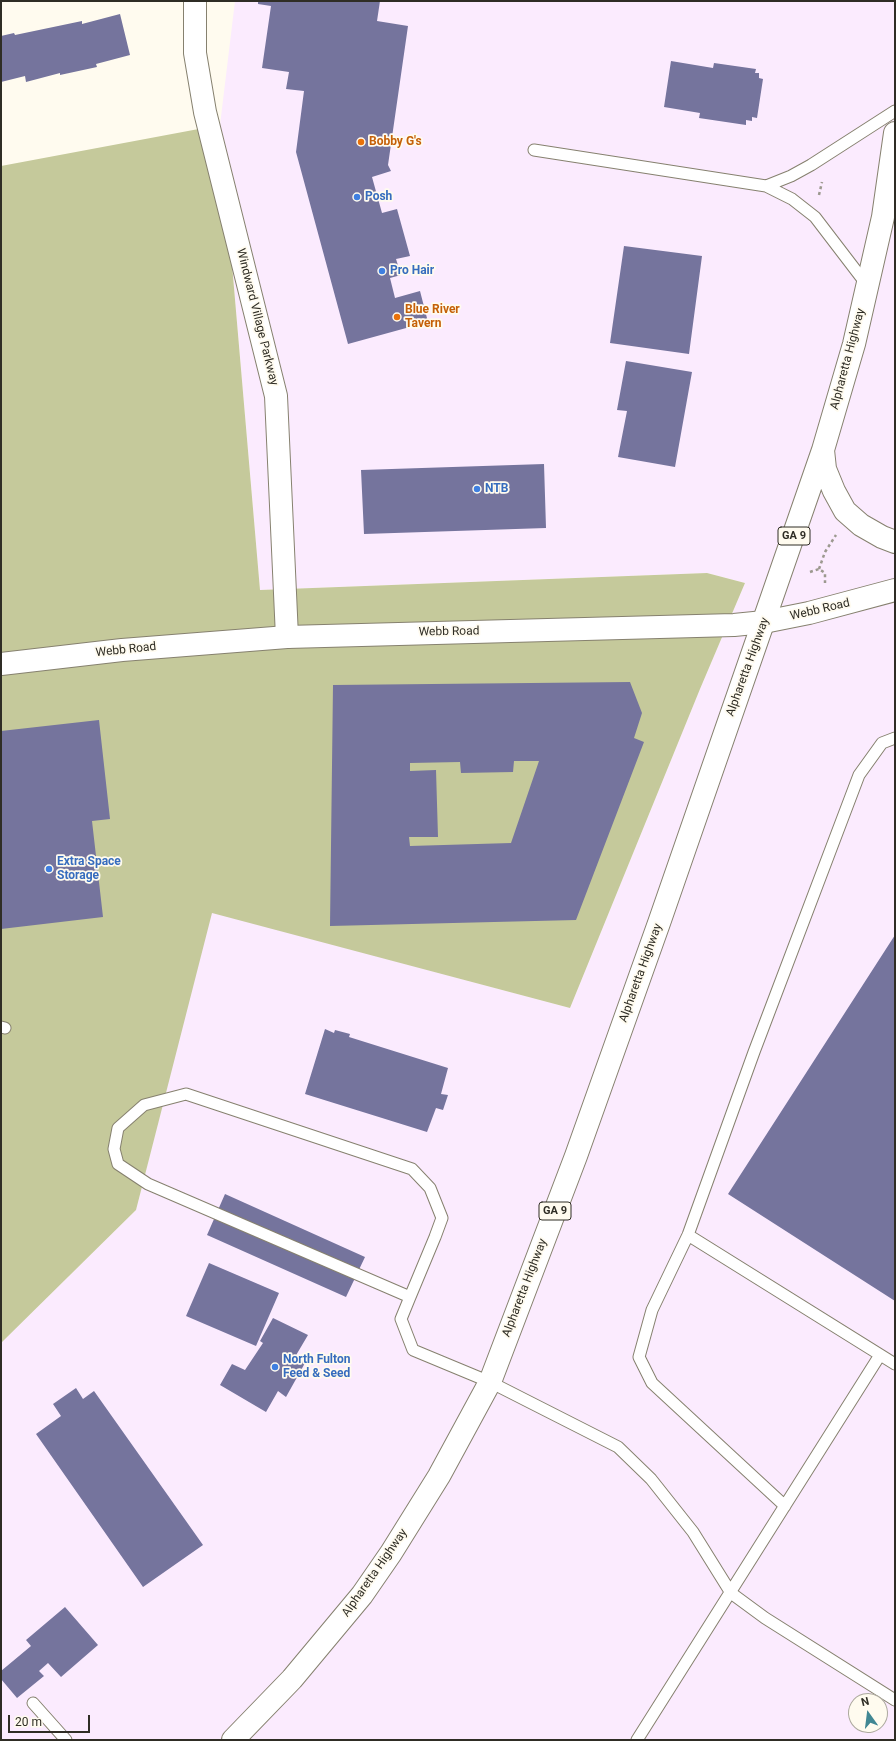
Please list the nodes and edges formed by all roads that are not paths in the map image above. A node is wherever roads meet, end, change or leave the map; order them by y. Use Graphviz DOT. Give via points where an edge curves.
graph roads {
  1 [pos="195,1"];
  2 [pos="895,111"];
  3 [pos="895,133"];
  4 [pos="534,150"];
  5 [pos="766,186"];
  6 [pos="867,285"];
  7 [pos="823,450"];
  8 [pos="895,542"];
  9 [pos="895,590"];
  10 [pos="764,622"];
  11 [pos="287,637"];
  12 [pos="1,664"];
  13 [pos="895,738"];
  14 [pos="688,1235"];
  15 [pos="410,1297"];
  16 [pos="880,1355"];
  17 [pos="895,1364"];
  18 [pos="490,1382"];
  19 [pos="785,1506"];
  20 [pos="731,1593"];
  21 [pos="895,1700"];
  22 [pos="34,1703"];
  23 [pos="66,1740"];
  24 [pos="233,1740"];
  25 [pos="637,1740"];
  1 -- 11 [label="main road, Windward Village Parkway" via="195,53 205,112 276,396"];
  2 -- 5 [label="lane" via="811,165"];
  3 -- 6 [label="main road, Alpharetta Highway / GA 9" via="883,217"];
  4 -- 5 [label="lane"];
  5 -- 6 [label="lane" via="792,199 815,217"];
  6 -- 7 [label="main road, Alpharetta Highway / GA 9" via="854,344"];
  7 -- 8 [label="main road" via="826,469 845,511 861,525"];
  7 -- 10 [label="main road, Alpharetta Highway / GA 9"];
  9 -- 10 [label="main road, Webb Road" via="844,605"];
  10 -- 11 [label="main road, Webb Road" via="705,627"];
  10 -- 18 [label="main road, Alpharetta Highway / GA 9" via="576,1156"];
  11 -- 12 [label="main road, Webb Road" via="122,650"];
  13 -- 14 [label="lane" via="882,743 859,775"];
  14 -- 16 [label="lane"];
  14 -- 19 [label="lane" via="652,1310 639,1357 652,1383"];
  15 -- 15 [label="lane" via="442,1218 430,1188 412,1169 186,1094 144,1105 118,1128 114,1149 118,1164 148,1184"];
  15 -- 18 [label="lane" via="401,1319 413,1350"];
  16 -- 17 [label="lane"];
  16 -- 19 [label="lane"];
  18 -- 20 [label="lane" via="618,1446 651,1479 688,1526"];
  18 -- 24 [label="main road, Alpharetta Highway / GA 9" via="424,1502 362,1595 292,1679"];
  19 -- 20 [label="lane"];
  20 -- 21 [label="lane" via="765,1618"];
  20 -- 25 [label="lane"];
  22 -- 23 [label="lane"];
}
